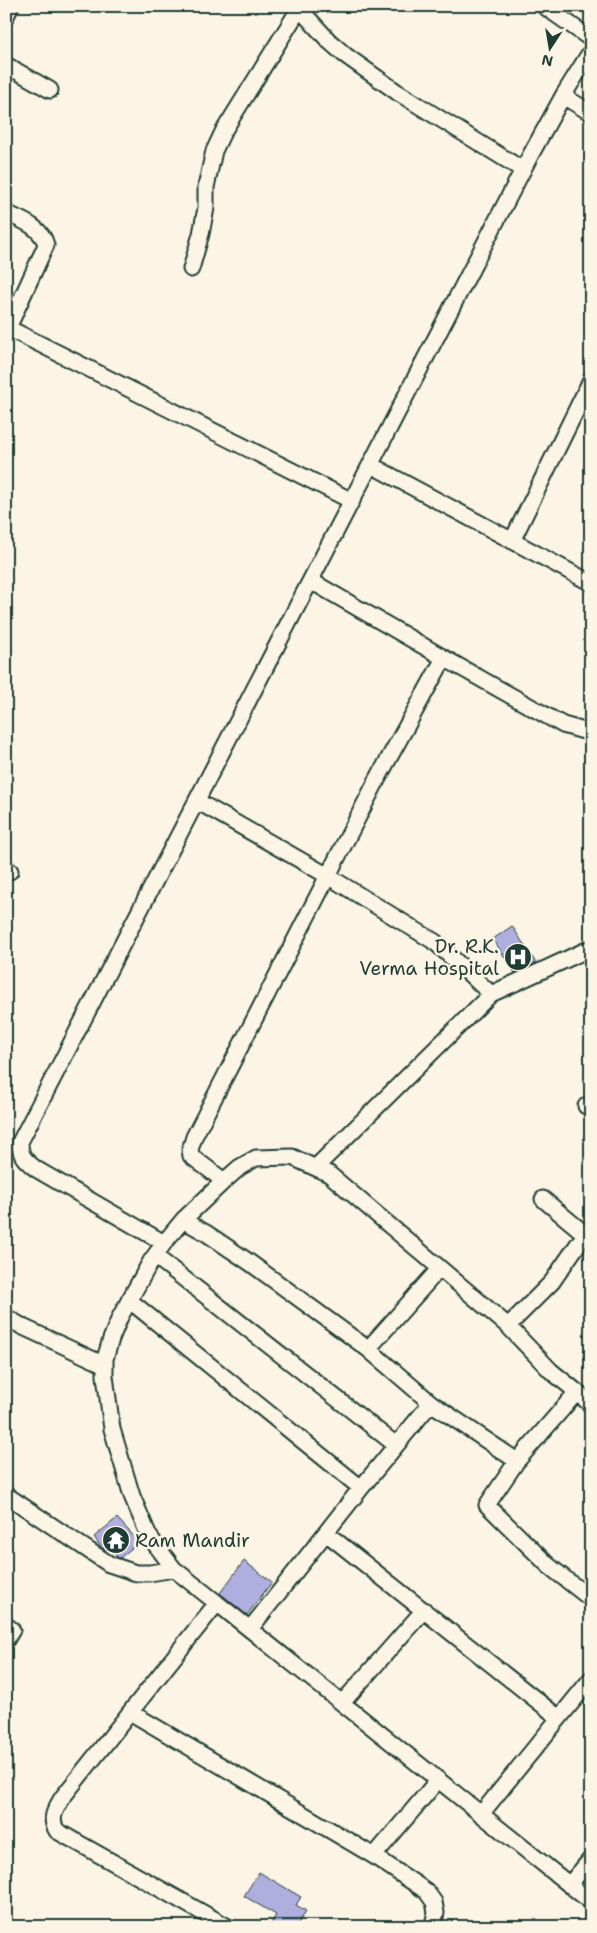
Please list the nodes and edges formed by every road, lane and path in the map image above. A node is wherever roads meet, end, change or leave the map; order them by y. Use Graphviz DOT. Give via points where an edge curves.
graph roads {
  1 [pos="11,6"];
  2 [pos="544,6"];
  3 [pos="299,7"];
  4 [pos="6,16"];
  5 [pos="591,39"];
  6 [pos="591,51"];
  7 [pos="6,65"];
  8 [pos="50,90"];
  9 [pos="563,96"];
  10 [pos="591,113"];
  11 [pos="523,170"];
  12 [pos="6,213"];
  13 [pos="191,268"];
  14 [pos="7,328"];
  15 [pos="589,390"];
  16 [pos="371,465"];
  17 [pos="352,501"];
  18 [pos="512,542"];
  19 [pos="311,581"];
  20 [pos="591,583"];
  21 [pos="444,658"];
  22 [pos="591,733"];
  23 [pos="197,801"];
  24 [pos="328,876"];
  25 [pos="591,948"];
  26 [pos="491,994"];
  27 [pos="13,1151"];
  28 [pos="316,1167"];
  29 [pos="224,1182"];
  30 [pos="543,1199"];
  31 [pos="183,1220"];
  32 [pos="588,1236"];
  33 [pos="164,1243"];
  34 [pos="155,1256"];
  35 [pos="440,1268"];
  36 [pos="128,1300"];
  37 [pos="6,1317"];
  38 [pos="508,1326"];
  39 [pos="368,1349"];
  40 [pos="105,1365"];
  41 [pos="577,1392"];
  42 [pos="431,1403"];
  43 [pos="591,1405"];
  44 [pos="396,1445"];
  45 [pos="516,1461"];
  46 [pos="361,1488"];
  47 [pos="6,1495"];
  48 [pos="326,1533"];
  49 [pos="174,1569"];
  50 [pos="591,1599"];
  51 [pos="217,1603"];
  52 [pos="424,1610"];
  53 [pos="6,1625"];
  54 [pos="250,1629"];
  55 [pos="6,1640"];
  56 [pos="591,1679"];
  57 [pos="342,1703"];
  58 [pos="130,1712"];
  59 [pos="560,1718"];
  60 [pos="438,1780"];
  61 [pos="480,1814"];
  62 [pos="374,1856"];
  63 [pos="591,1859"];
  64 [pos="570,1885"];
  65 [pos="591,1902"];
  66 [pos="228,1927"];
  67 [pos="432,1927"];
  1 -- 4 [label="street"];
  2 -- 5 [label="street"];
  3 -- 11 [label="street" via="329,42 352,60 397,92"];
  3 -- 13 [label="street" via="214,151 201,234"];
  6 -- 9 [label="street"];
  7 -- 8 [label="street"];
  9 -- 10 [label="street"];
  9 -- 11 [label="street"];
  11 -- 16 [label="street"];
  12 -- 14 [label="street" via="31,225 45,238 46,244"];
  14 -- 17 [label="street"];
  15 -- 18 [label="street"];
  16 -- 17 [label="street"];
  16 -- 18 [label="street"];
  17 -- 19 [label="street"];
  18 -- 20 [label="street"];
  19 -- 21 [label="street"];
  19 -- 23 [label="street"];
  21 -- 22 [label="street" via="568,728"];
  21 -- 24 [label="street"];
  23 -- 24 [label="street"];
  23 -- 27 [label="street"];
  24 -- 26 [label="street" via="434,942"];
  24 -- 29 [label="street" via="192,1144 192,1156"];
  25 -- 26 [label="street"];
  26 -- 28 [label="street"];
  27 -- 33 [label="street" via="36,1169"];
  28 -- 29 [label="street" via="292,1157 256,1158"];
  28 -- 35 [label="street" via="329,1174"];
  29 -- 31 [label="street"];
  30 -- 32 [label="street"];
  31 -- 33 [label="street"];
  31 -- 39 [label="street" via="249,1262"];
  32 -- 38 [label="street" via="552,1282"];
  33 -- 34 [label="street"];
  34 -- 36 [label="street"];
  34 -- 44 [label="street"];
  35 -- 38 [label="street"];
  35 -- 39 [label="street"];
  36 -- 40 [label="street" via="111,1339"];
  36 -- 46 [label="street"];
  37 -- 40 [label="street"];
  38 -- 41 [label="street" via="551,1371"];
  39 -- 42 [label="street"];
  40 -- 49 [label="street" via="112,1429 132,1496 149,1536"];
  41 -- 43 [label="street"];
  41 -- 45 [label="street"];
  42 -- 44 [label="street"];
  42 -- 45 [label="street"];
  44 -- 46 [label="street"];
  45 -- 50 [label="street" via="487,1505 549,1566"];
  46 -- 48 [label="street"];
  47 -- 49 [label="street" via="109,1564 136,1573"];
  48 -- 52 [label="street"];
  48 -- 54 [label="street"];
  49 -- 51 [label="street"];
  51 -- 54 [label="street"];
  51 -- 58 [label="street"];
  52 -- 57 [label="street"];
  52 -- 59 [label="street"];
  53 -- 55 [label="street" via="12,1630"];
  54 -- 57 [label="street"];
  56 -- 59 [label="street"];
  57 -- 60 [label="street"];
  58 -- 62 [label="street"];
  58 -- 66 [label="street" via="62,1798 54,1812 53,1824 58,1831"];
  59 -- 61 [label="street"];
  60 -- 61 [label="street"];
  60 -- 62 [label="street"];
  61 -- 64 [label="street"];
  62 -- 67 [label="street" via="426,1892 434,1902 436,1912"];
  63 -- 64 [label="street"];
  64 -- 65 [label="street"];
}
